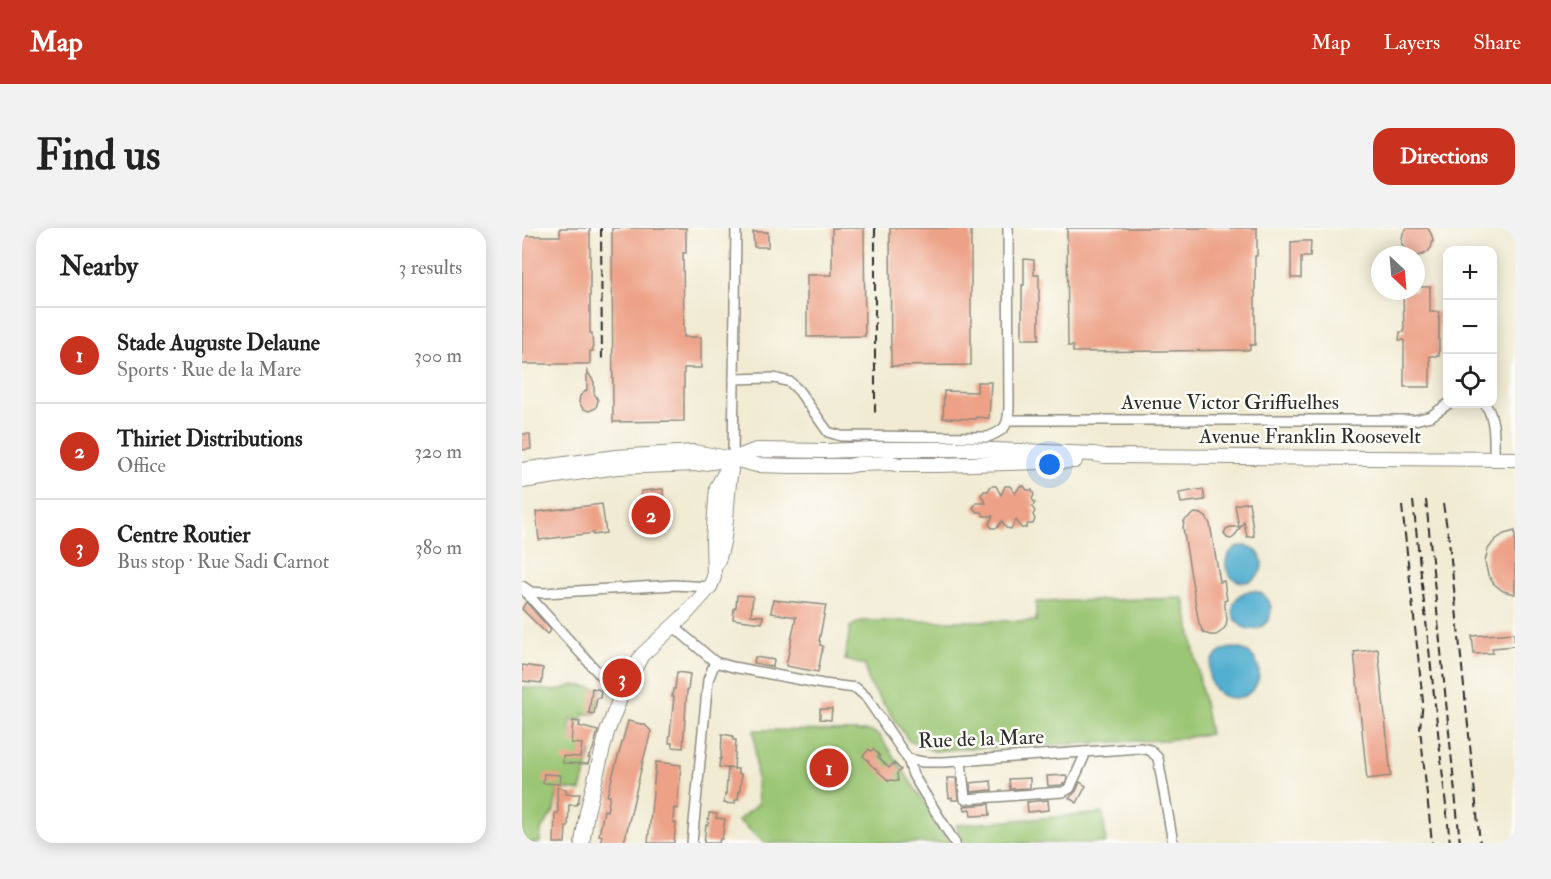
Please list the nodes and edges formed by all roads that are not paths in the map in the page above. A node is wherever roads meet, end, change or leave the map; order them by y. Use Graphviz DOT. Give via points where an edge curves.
graph roads {
  1 [pos="736,228"];
  2 [pos="1008,228"];
  3 [pos="734,379"];
  4 [pos="1443,408"];
  5 [pos="1488,408"];
  6 [pos="1008,420"];
  7 [pos="1494,458"];
  8 [pos="733,459"];
  9 [pos="1515,459"];
  10 [pos="522,470"];
  11 [pos="522,481"];
  12 [pos="710,586"];
  13 [pos="522,587"];
  14 [pos="673,626"];
  15 [pos="714,662"];
  16 [pos="620,697"];
  17 [pos="1084,752"];
  18 [pos="908,759"];
  19 [pos="962,761"];
  20 [pos="582,843"];
  21 [pos="692,843"];
  22 [pos="955,843"];
  23 [pos="1173,843"];
  1 -- 3 [label="street"];
  2 -- 6 [label="street"];
  3 -- 6 [label="street" via="774,378 790,382 828,432 842,436 988,437 1002,431"];
  3 -- 8 [label="street"];
  4 -- 6 [label="street, Avenue Victor Griffuelhes" via="1415,420"];
  5 -- 7 [label="street"];
  7 -- 8 [label="main road, Avenue Franklin Roosevelt" via="1105,456 875,448 756,450"];
  7 -- 9 [label="main road, Avenue Franklin Roosevelt"];
  8 -- 10 [label="main road, Avenue Franklin Roosevelt" via="694,452 643,454"];
  8 -- 11 [label="main road, Avenue Franklin Roosevelt" via="617,467"];
  8 -- 12 [label="main road" via="717,487 714,577"];
  12 -- 13 [label="street" via="544,593"];
  12 -- 14 [label="main road"];
  13 -- 16 [label="street"];
  14 -- 15 [label="street, Rue de la Mare"];
  14 -- 16 [label="main road" via="642,655"];
  15 -- 18 [label="street, Rue de la Mare" via="856,688"];
  15 -- 21 [label="street" via="708,680"];
  16 -- 20 [label="main road" via="586,812"];
  17 -- 19 [label="street, Rue de la Mare"];
  17 -- 19 [label="street" via="1070,788 1052,793 965,799"];
  17 -- 23 [label="street, Rue de la Mare" via="1140,748 1150,750 1158,758"];
  18 -- 19 [label="street, Rue de la Mare"];
  18 -- 22 [label="street" via="913,775"];
}
